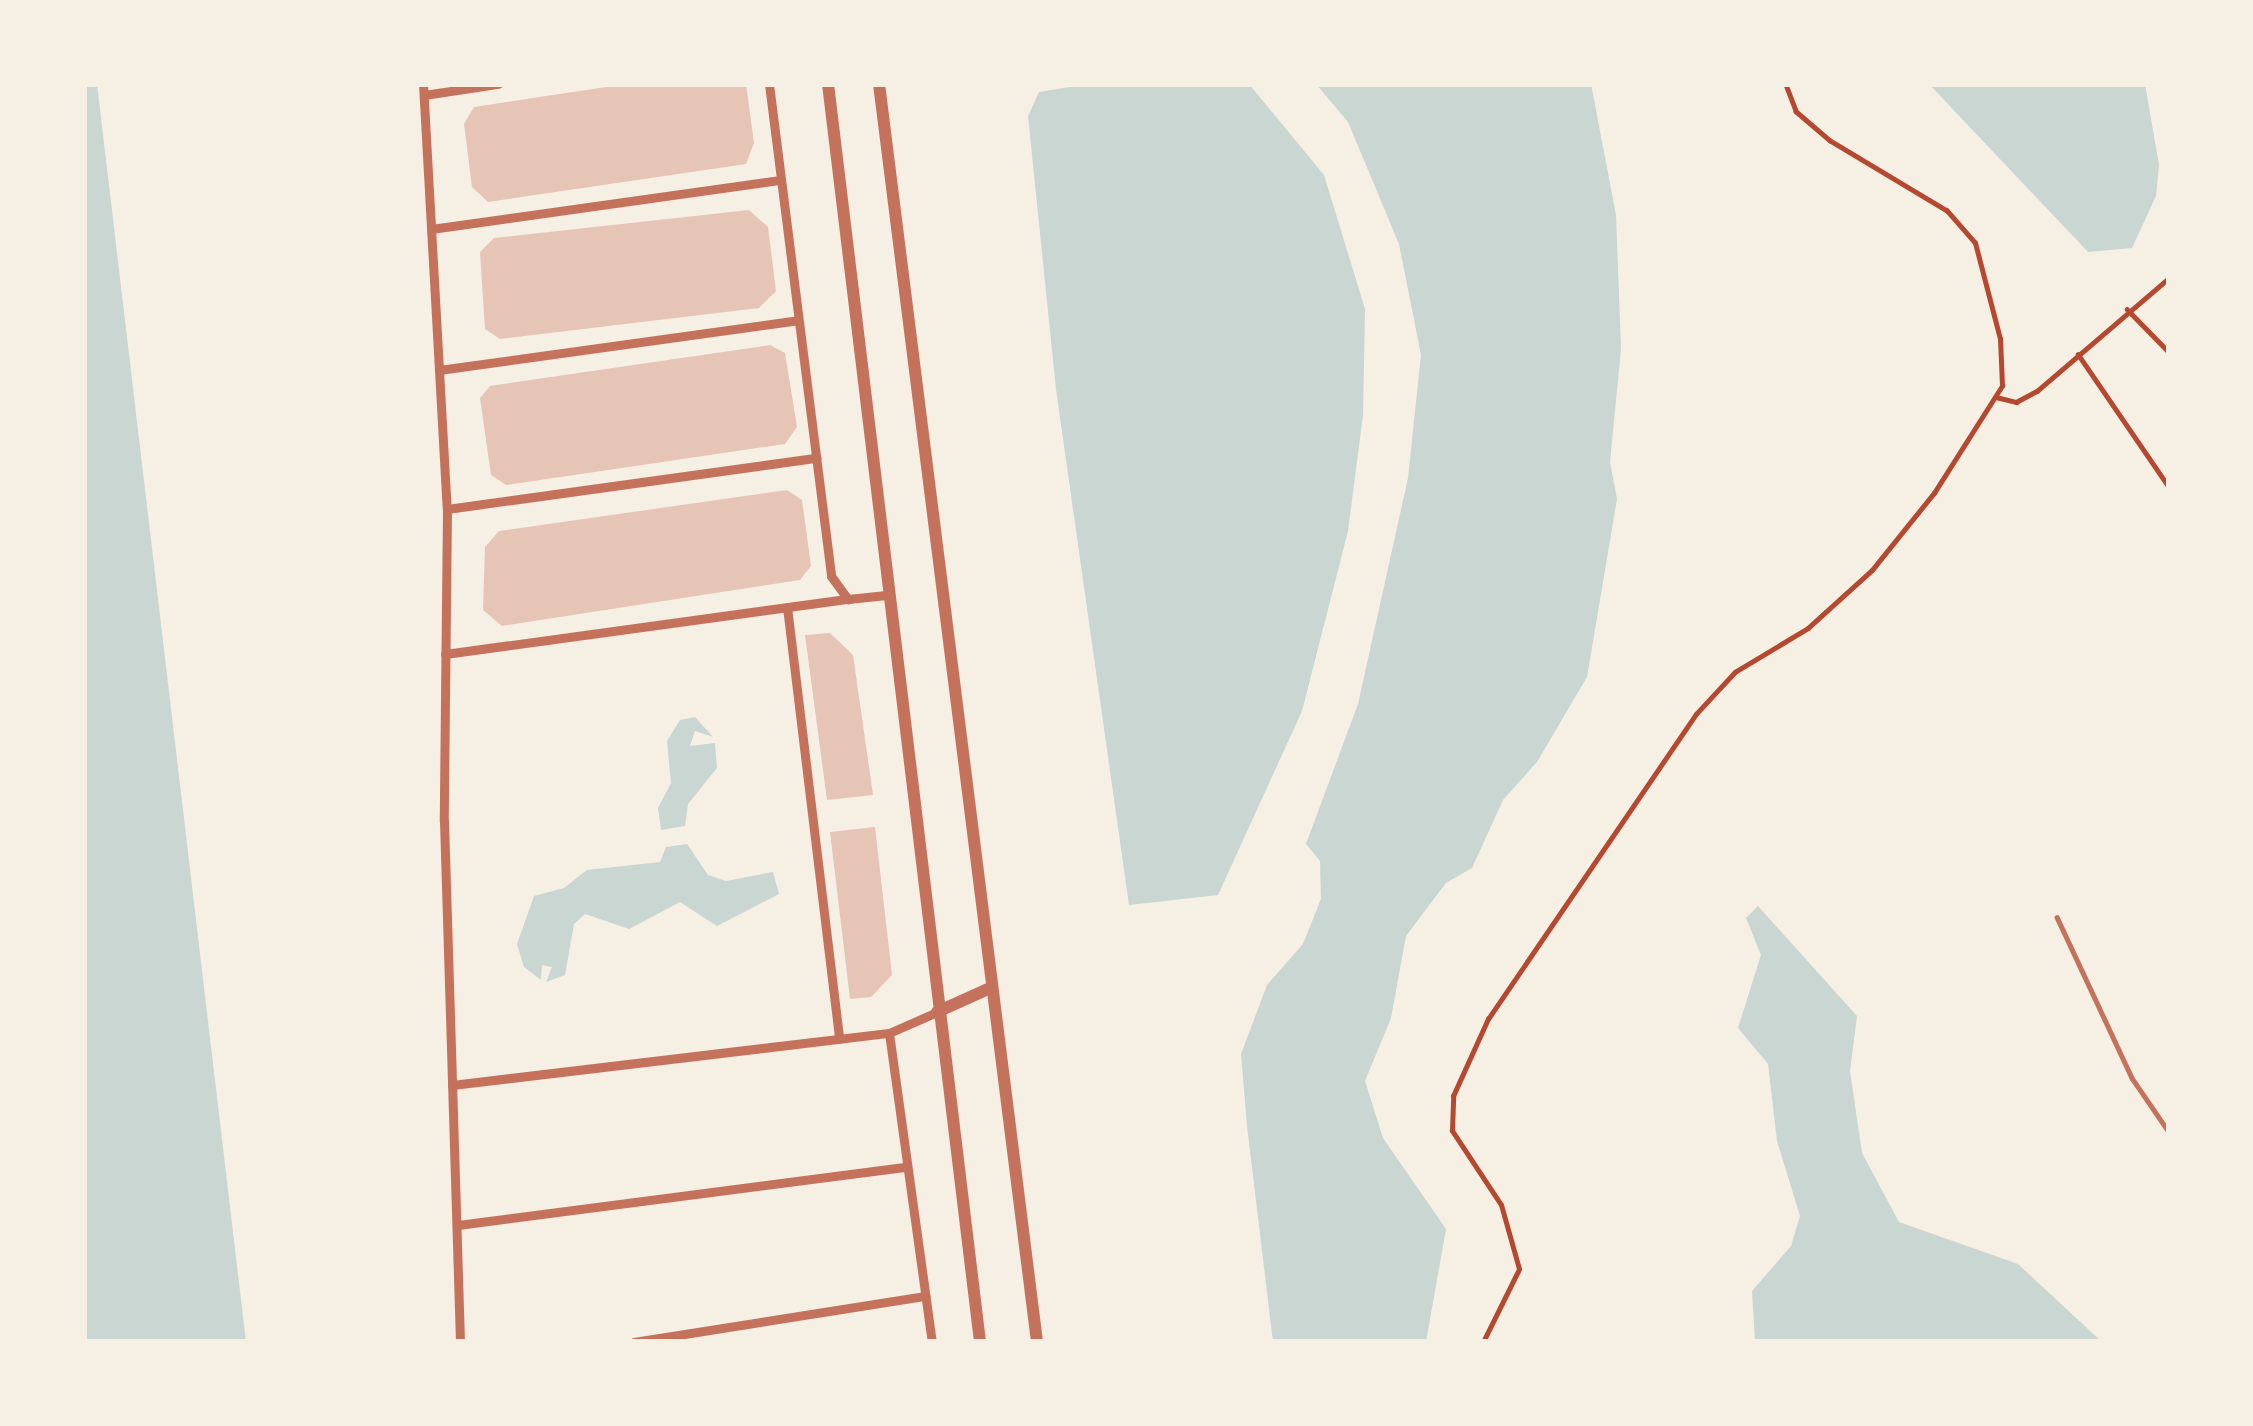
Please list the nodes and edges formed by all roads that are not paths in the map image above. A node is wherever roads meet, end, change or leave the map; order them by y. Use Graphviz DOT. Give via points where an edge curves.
graph roads {
  1 [pos="498,84"];
  2 [pos="769,84"];
  3 [pos="828,84"];
  4 [pos="879,84"];
  5 [pos="423,89"];
  6 [pos="781,179"];
  7 [pos="431,230"];
  8 [pos="798,320"];
  9 [pos="439,370"];
  10 [pos="816,458"];
  11 [pos="447,509"];
  12 [pos="884,595"];
  13 [pos="848,599"];
  14 [pos="787,607"];
  15 [pos="445,653"];
  16 [pos="2057,917"];
  17 [pos="988,989"];
  18 [pos="937,1012"];
  19 [pos="890,1033"];
  20 [pos="839,1039"];
  21 [pos="452,1085"];
  22 [pos="2169,1132"];
  23 [pos="907,1167"];
  24 [pos="458,1225"];
  25 [pos="926,1296"];
  26 [pos="460,1342"];
  27 [pos="634,1342"];
  28 [pos="932,1342"];
  29 [pos="980,1342"];
  30 [pos="1037,1342"];
  1 -- 5 [label="street"];
  2 -- 6 [label="street"];
  3 -- 12 [label="street"];
  4 -- 17 [label="street"];
  5 -- 7 [label="street"];
  6 -- 7 [label="street"];
  6 -- 8 [label="street"];
  7 -- 9 [label="street"];
  8 -- 9 [label="street"];
  8 -- 10 [label="street"];
  9 -- 11 [label="street"];
  10 -- 11 [label="street"];
  10 -- 13 [label="street" via="831,576"];
  11 -- 15 [label="street"];
  12 -- 13 [label="street"];
  12 -- 18 [label="street"];
  13 -- 14 [label="street"];
  14 -- 15 [label="street"];
  14 -- 20 [label="street"];
  15 -- 21 [label="street"];
  16 -- 22 [label="lane" via="2132,1078"];
  17 -- 18 [label="street"];
  17 -- 30 [label="street"];
  18 -- 19 [label="street"];
  18 -- 29 [label="street"];
  19 -- 20 [label="street"];
  19 -- 23 [label="street"];
  20 -- 21 [label="street"];
  21 -- 24 [label="street"];
  23 -- 24 [label="street"];
  23 -- 25 [label="street"];
  24 -- 26 [label="street"];
  25 -- 27 [label="street"];
  25 -- 28 [label="street"];
}
